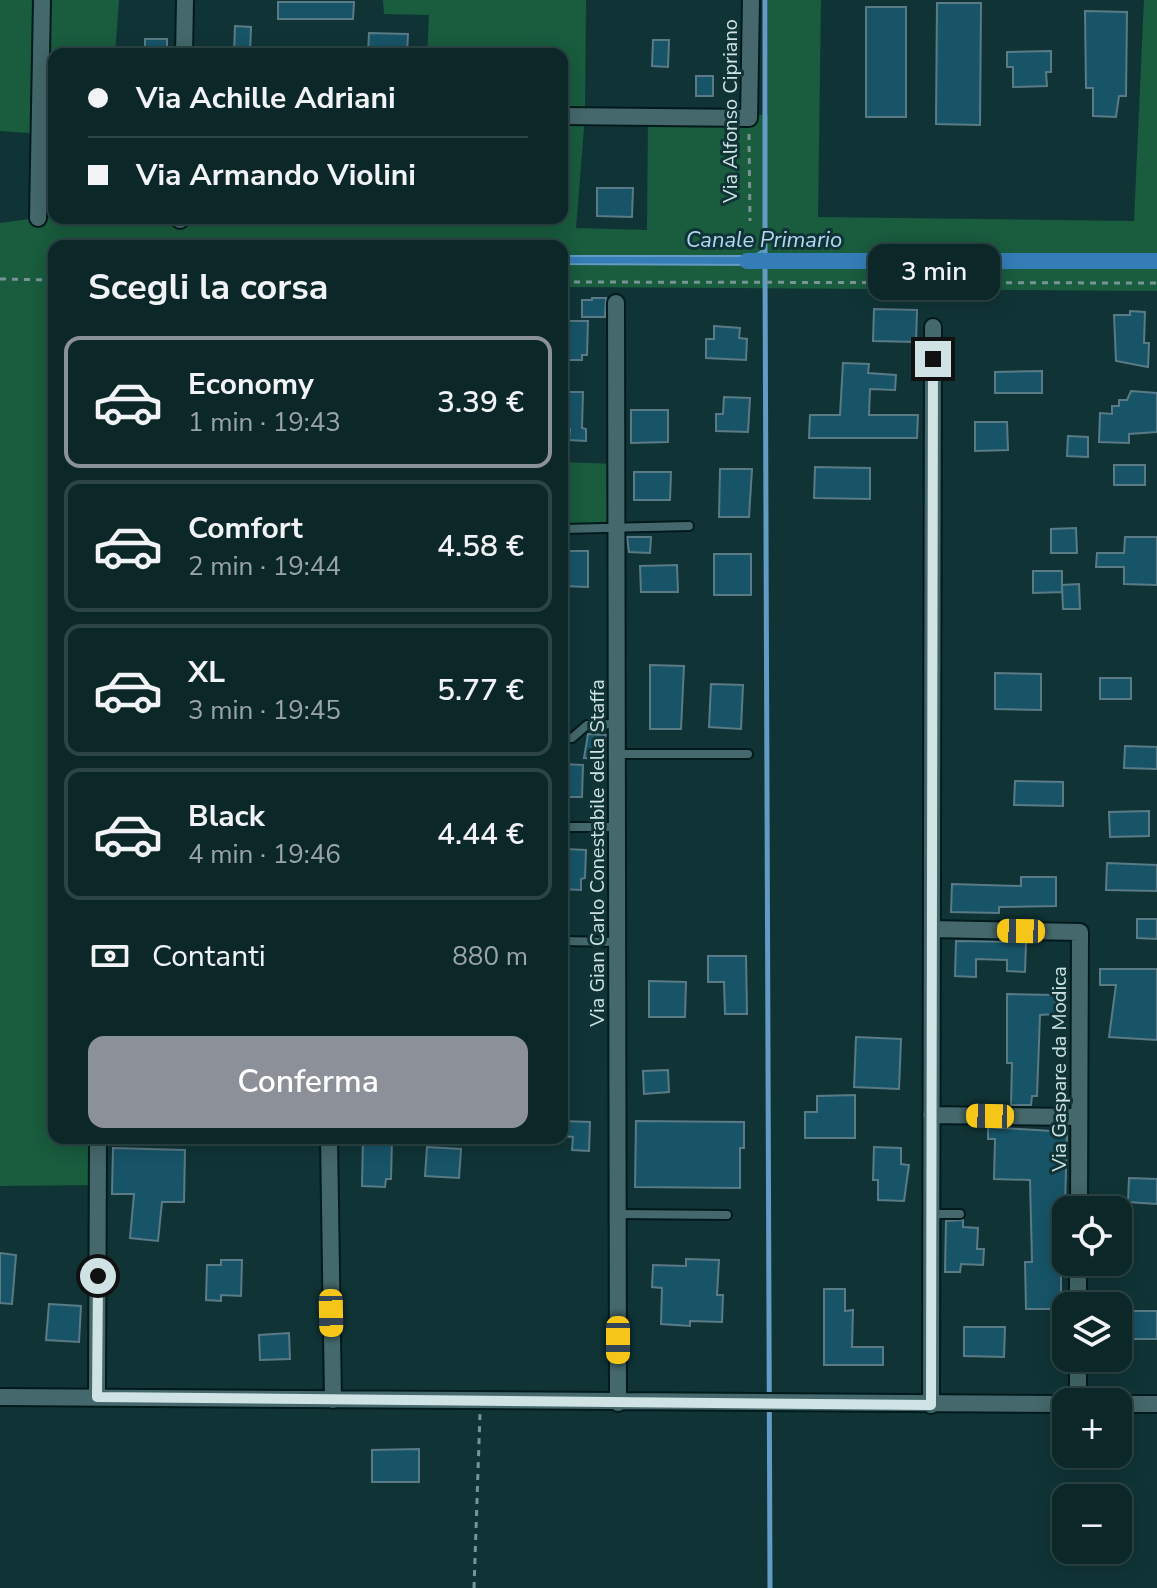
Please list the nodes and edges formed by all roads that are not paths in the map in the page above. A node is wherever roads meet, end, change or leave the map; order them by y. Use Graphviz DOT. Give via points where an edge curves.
graph roads {
  1 [pos="42,0"];
  2 [pos="185,0"];
  3 [pos="751,0"];
  4 [pos="184,48"];
  5 [pos="568,116"];
  6 [pos="38,218"];
  7 [pos="616,303"];
  8 [pos="933,327"];
  9 [pos="616,526"];
  10 [pos="689,526"];
  11 [pos="568,529"];
  12 [pos="617,724"];
  13 [pos="568,738"];
  14 [pos="617,754"];
  15 [pos="748,754"];
  16 [pos="568,827"];
  17 [pos="617,827"];
  18 [pos="932,929"];
  19 [pos="568,941"];
  20 [pos="617,942"];
  21 [pos="931,1115"];
  22 [pos="1079,1117"];
  23 [pos="98,1144"];
  24 [pos="329,1144"];
  25 [pos="1079,1196"];
  26 [pos="618,1214"];
  27 [pos="931,1214"];
  28 [pos="960,1214"];
  29 [pos="727,1215"];
  30 [pos="0,1397"];
  31 [pos="97,1397"];
  32 [pos="333,1400"];
  33 [pos="618,1403"];
  34 [pos="1052,1404"];
  35 [pos="1132,1404"];
  36 [pos="1157,1404"];
  37 [pos="931,1405"];
  1 -- 6 [label="street"];
  2 -- 4 [label="street"];
  3 -- 5 [label="street, Via Alfonso Cipriano" via="749,118"];
  7 -- 9 [label="street, Via Gian Carlo Conestabile della Staffa"];
  8 -- 18 [label="street"];
  9 -- 10 [label="lane"];
  9 -- 11 [label="lane"];
  9 -- 12 [label="street, Via Gian Carlo Conestabile della Staffa"];
  12 -- 13 [label="lane" via="587,725"];
  12 -- 14 [label="street, Via Gian Carlo Conestabile della Staffa"];
  14 -- 15 [label="lane"];
  14 -- 17 [label="street, Via Gian Carlo Conestabile della Staffa"];
  16 -- 17 [label="lane"];
  17 -- 20 [label="street, Via Gian Carlo Conestabile della Staffa"];
  18 -- 21 [label="street"];
  18 -- 22 [label="street, Via Gaspare da Modica" via="1080,932"];
  19 -- 20 [label="lane"];
  20 -- 26 [label="street, Via Gian Carlo Conestabile della Staffa"];
  21 -- 22 [label="street"];
  21 -- 27 [label="street"];
  22 -- 25 [label="street, Via Gaspare da Modica"];
  23 -- 31 [label="street"];
  24 -- 32 [label="street"];
  26 -- 29 [label="lane"];
  26 -- 33 [label="street, Via Gian Carlo Conestabile della Staffa"];
  27 -- 28 [label="lane"];
  27 -- 37 [label="street"];
  30 -- 31 [label="street"];
  31 -- 32 [label="street"];
  32 -- 33 [label="street"];
  33 -- 37 [label="street"];
  34 -- 37 [label="street"];
  35 -- 36 [label="street"];
}
